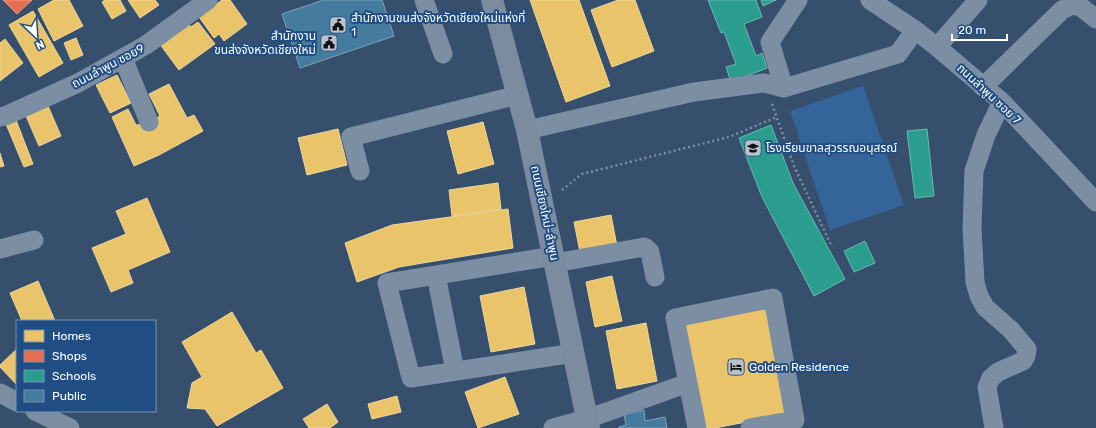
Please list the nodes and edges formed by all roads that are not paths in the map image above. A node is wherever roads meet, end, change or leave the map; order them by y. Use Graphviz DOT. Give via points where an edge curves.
graph roads {
  1 [pos="208,0"];
  2 [pos="424,0"];
  3 [pos="492,0"];
  4 [pos="798,0"];
  5 [pos="978,0"];
  6 [pos="878,2"];
  7 [pos="1096,19"];
  8 [pos="915,30"];
  9 [pos="937,47"];
  10 [pos="443,54"];
  11 [pos="123,58"];
  12 [pos="984,86"];
  13 [pos="784,88"];
  14 [pos="518,95"];
  15 [pos="1002,102"];
  16 [pos="2,114"];
  17 [pos="149,122"];
  18 [pos="528,130"];
  19 [pos="360,171"];
  20 [pos="1096,202"];
  21 [pos="34,240"];
  22 [pos="0,249"];
  23 [pos="554,259"];
  24 [pos="436,275"];
  25 [pos="655,277"];
  26 [pos="574,353"];
  27 [pos="455,371"];
  28 [pos="688,383"];
  29 [pos="0,393"];
  30 [pos="16,401"];
  31 [pos="38,412"];
  32 [pos="588,424"];
  33 [pos="70,428"];
  34 [pos="553,428"];
  35 [pos="697,428"];
  36 [pos="750,428"];
  37 [pos="994,428"];
  1 -- 11 [label="street, ถนนลำพูน ซอย9" via="146,45"];
  2 -- 10 [label="street"];
  3 -- 14 [label="main road, ถนนเชียงใหม่-ลำพูน"];
  4 -- 13 [label="street" via="770,42"];
  5 -- 9 [label="street"];
  6 -- 8 [label="street, ถนนลำพูน ซอย 7"];
  7 -- 12 [label="street" via="1081,7 1072,5 1062,10"];
  8 -- 9 [label="street, ถนนลำพูน ซอย 7"];
  8 -- 13 [label="street" via="898,54"];
  9 -- 12 [label="street, ถนนลำพูน ซอย 7"];
  11 -- 16 [label="street, ถนนลำพูน ซอย9" via="78,82"];
  11 -- 17 [label="street"];
  12 -- 15 [label="street, ถนนลำพูน ซอย 7"];
  13 -- 18 [label="street" via="764,83 694,92"];
  14 -- 18 [label="main road, ถนนเชียงใหม่-ลำพูน"];
  14 -- 19 [label="street" via="351,137"];
  15 -- 20 [label="street, ถนนลำพูน ซอย 7"];
  15 -- 37 [label="street" via="986,135 974,171 972,228 975,282 985,307 1027,348 1023,361 998,372 991,378 987,387"];
  18 -- 23 [label="main road, ถนนเชียงใหม่-ลำพูน"];
  21 -- 22 [label="street"];
  23 -- 24 [label="street"];
  23 -- 25 [label="street" via="644,247 650,252"];
  23 -- 26 [label="main road, ถนนเชียงใหม่-ลำพูน"];
  24 -- 27 [label="street"];
  24 -- 27 [label="street" via="387,283 410,378"];
  26 -- 27 [label="street"];
  26 -- 32 [label="main road, ถนนเชียงใหม่-ลำพูน"];
  28 -- 32 [label="street"];
  28 -- 35 [label="street"];
  28 -- 36 [label="street" via="675,318 773,298 795,420"];
  29 -- 30 [label="street"];
  31 -- 33 [label="street"];
  32 -- 34 [label="street"];
}
